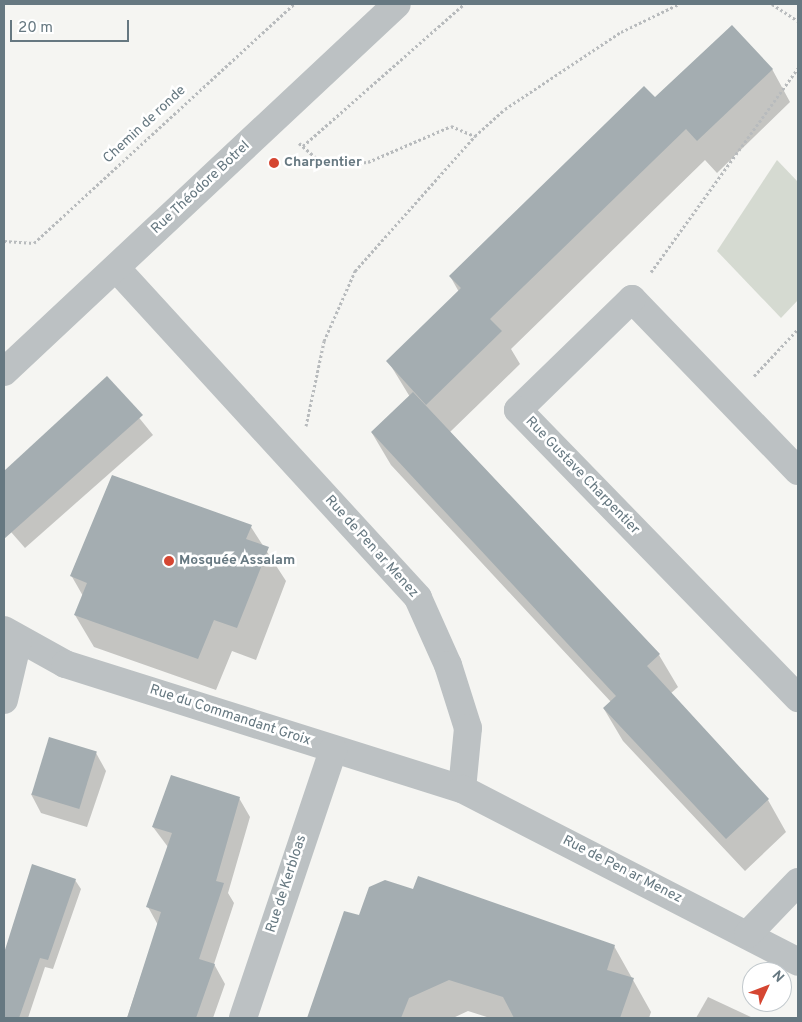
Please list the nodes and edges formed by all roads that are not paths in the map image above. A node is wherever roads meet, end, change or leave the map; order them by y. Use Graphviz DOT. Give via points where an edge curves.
graph roads {
  1 [pos="398,4"];
  2 [pos="116,268"];
  3 [pos="4,372"];
  4 [pos="798,471"];
  5 [pos="11,635"];
  6 [pos="798,698"];
  7 [pos="4,700"];
  8 [pos="333,750"];
  9 [pos="462,789"];
  10 [pos="798,882"];
  11 [pos="748,934"];
  12 [pos="798,962"];
  13 [pos="243,1018"];
  1 -- 2 [label="street, Rue Théodore Botrel"];
  2 -- 3 [label="street, Rue Théodore Botrel"];
  2 -- 9 [label="street, Rue de Pen ar Menez" via="418,598 448,665 468,728"];
  4 -- 6 [label="street, Rue Gustave Charpentier" via="632,299 518,410"];
  5 -- 7 [label="street"];
  5 -- 8 [label="street, Rue du Commandant Groix" via="65,664"];
  8 -- 9 [label="street, Rue du Commandant Groix"];
  8 -- 13 [label="street, Rue de Kerbloas"];
  9 -- 11 [label="street, Rue de Pen ar Menez"];
  10 -- 11 [label="street"];
  11 -- 12 [label="street, Rue de Pen ar Menez"];
}
